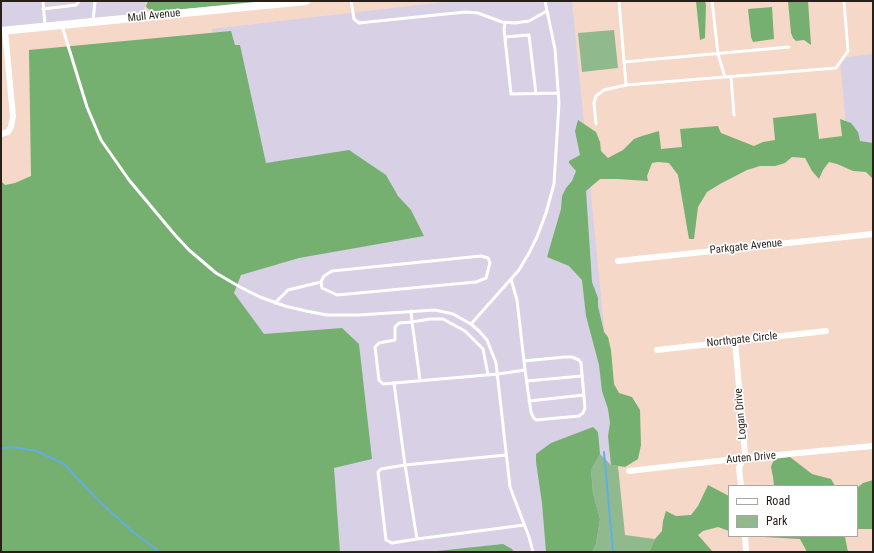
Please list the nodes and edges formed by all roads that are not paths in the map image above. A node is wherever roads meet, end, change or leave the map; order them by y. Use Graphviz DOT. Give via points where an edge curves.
graph roads {
  1 [pos="43,1"];
  2 [pos="79,1"];
  3 [pos="95,1"];
  4 [pos="306,1"];
  5 [pos="352,1"];
  6 [pos="545,1"];
  7 [pos="619,1"];
  8 [pos="712,1"];
  9 [pos="844,1"];
  10 [pos="43,9"];
  11 [pos="547,11"];
  12 [pos="92,22"];
  13 [pos="505,23"];
  14 [pos="62,25"];
  15 [pos="45,26"];
  16 [pos="3,31"];
  17 [pos="505,36"];
  18 [pos="789,48"];
  19 [pos="718,54"];
  20 [pos="624,62"];
  21 [pos="725,77"];
  22 [pos="731,77"];
  23 [pos="626,85"];
  24 [pos="558,93"];
  25 [pos="536,94"];
  26 [pos="734,114"];
  27 [pos="596,124"];
  28 [pos="1,134"];
  29 [pos="873,234"];
  30 [pos="618,261"];
  31 [pos="511,279"];
  32 [pos="321,282"];
  33 [pos="275,303"];
  34 [pos="411,311"];
  35 [pos="412,322"];
  36 [pos="471,324"];
  37 [pos="826,330"];
  38 [pos="735,341"];
  39 [pos="657,350"];
  40 [pos="524,361"];
  41 [pos="525,370"];
  42 [pos="498,374"];
  43 [pos="488,375"];
  44 [pos="582,376"];
  45 [pos="420,380"];
  46 [pos="527,381"];
  47 [pos="394,383"];
  48 [pos="584,396"];
  49 [pos="529,401"];
  50 [pos="873,446"];
  51 [pos="506,455"];
  52 [pos="743,459"];
  53 [pos="405,465"];
  54 [pos="629,471"];
  55 [pos="741,485"];
  56 [pos="524,525"];
  57 [pos="745,537"];
  58 [pos="418,539"];
  59 [pos="533,552"];
  60 [pos="746,552"];
  1 -- 10 [label="lane"];
  2 -- 10 [label="lane" via="76,5"];
  3 -- 12 [label="lane"];
  4 -- 12 [label="street, Mull Avenue"];
  5 -- 13 [label="lane" via="354,19 359,23 465,12 478,13"];
  6 -- 11 [label="lane"];
  7 -- 20 [label="lane"];
  8 -- 19 [label="lane"];
  9 -- 22 [label="lane" via="848,51 836,68"];
  10 -- 15 [label="lane"];
  11 -- 13 [label="lane" via="529,21"];
  11 -- 24 [label="lane" via="555,49"];
  12 -- 14 [label="street, Mull Avenue"];
  13 -- 17 [label="lane"];
  14 -- 15 [label="street, Mull Avenue"];
  14 -- 33 [label="lane" via="94,125 101,140 129,180 175,235 202,262 227,281"];
  15 -- 16 [label="street, Mull Avenue"];
  16 -- 28 [label="street" via="14,116 11,128"];
  17 -- 25 [label="lane" via="511,94"];
  17 -- 25 [label="lane" via="529,35"];
  18 -- 19 [label="lane"];
  19 -- 20 [label="lane"];
  19 -- 21 [label="lane"];
  20 -- 23 [label="lane"];
  21 -- 22 [label="lane"];
  21 -- 23 [label="lane"];
  22 -- 26 [label="lane"];
  23 -- 27 [label="lane" via="604,90 596,96"];
  24 -- 25 [label="lane"];
  24 -- 31 [label="lane" via="554,184 537,237 519,270"];
  29 -- 30 [label="street, Parkgate Avenue"];
  31 -- 36 [label="lane"];
  31 -- 40 [label="lane" via="517,300"];
  32 -- 32 [label="lane" via="324,276 332,271 481,256 488,258 490,263 486,278 476,282 337,295 322,288"];
  32 -- 33 [label="lane" via="288,290"];
  33 -- 34 [label="lane" via="327,315"];
  34 -- 35 [label="lane"];
  34 -- 36 [label="lane" via="435,310 453,314"];
  35 -- 43 [label="lane" via="443,319 465,331 483,349"];
  35 -- 45 [label="lane"];
  35 -- 47 [label="lane" via="399,323 395,327 395,340 379,343 375,347 379,380 383,384"];
  36 -- 42 [label="lane" via="487,340"];
  37 -- 38 [label="street, Northgate Circle"];
  38 -- 39 [label="street, Northgate Circle"];
  38 -- 52 [label="street, Logan Drive" via="745,454"];
  40 -- 41 [label="lane"];
  40 -- 44 [label="lane" via="572,357 582,363"];
  41 -- 42 [label="lane"];
  41 -- 46 [label="lane"];
  42 -- 43 [label="lane"];
  42 -- 51 [label="lane"];
  43 -- 45 [label="lane"];
  44 -- 46 [label="lane"];
  44 -- 48 [label="lane"];
  45 -- 47 [label="lane"];
  46 -- 49 [label="lane"];
  47 -- 53 [label="lane"];
  48 -- 49 [label="lane"];
  48 -- 49 [label="lane" via="585,408 579,416 536,420 532,418"];
  50 -- 52 [label="street, Auten Drive"];
  51 -- 53 [label="lane"];
  51 -- 56 [label="lane" via="510,487"];
  52 -- 54 [label="street, Auten Drive"];
  52 -- 55 [label="street, Logan Drive" via="739,468"];
  53 -- 58 [label="lane"];
  53 -- 58 [label="lane" via="381,469 378,472 386,540 392,543"];
  56 -- 58 [label="lane"];
  56 -- 59 [label="lane"];
  57 -- 60 [label="street"];
}
